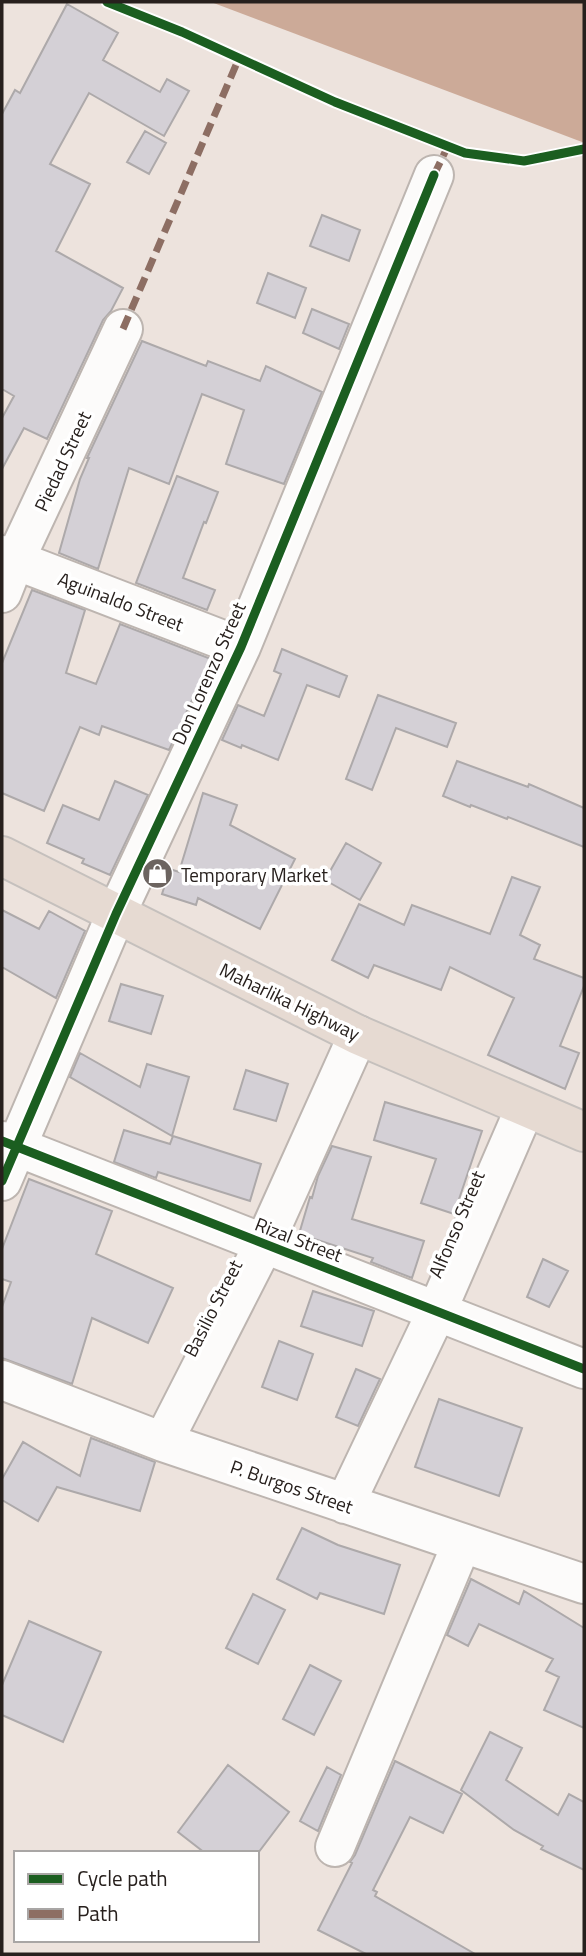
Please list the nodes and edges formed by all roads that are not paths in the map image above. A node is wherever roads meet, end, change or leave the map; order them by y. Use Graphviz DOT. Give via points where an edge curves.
graph roads {
  1 [pos="434,174"];
  2 [pos="124,329"];
  3 [pos="6,570"];
  4 [pos="241,648"];
  5 [pos="2,856"];
  6 [pos="116,914"];
  7 [pos="358,1035"];
  8 [pos="525,1108"];
  9 [pos="584,1132"];
  10 [pos="9,1144"];
  11 [pos="2,1181"];
  12 [pos="264,1244"];
  13 [pos="437,1311"];
  14 [pos="584,1368"];
  15 [pos="2,1380"];
  16 [pos="163,1442"];
  17 [pos="345,1504"];
  18 [pos="462,1543"];
  19 [pos="584,1584"];
  20 [pos="335,1847"];
  1 -- 4 [label="street, Don Lorenzo Street"];
  2 -- 3 [label="street, Piedad Street"];
  3 -- 4 [label="street, Aguinaldo Street"];
  4 -- 6 [label="street, Don Lorenzo Street"];
  5 -- 6 [label="highway, Maharlika Highway"];
  6 -- 7 [label="highway, Maharlika Highway"];
  6 -- 10 [label="street, Don Lorenzo Street"];
  7 -- 8 [label="highway, Maharlika Highway"];
  7 -- 12 [label="street, Basilio Street"];
  8 -- 9 [label="highway, Maharlika Highway"];
  8 -- 13 [label="street, Alfonso Street"];
  10 -- 11 [label="street, Don Lorenzo Street"];
  10 -- 12 [label="street, Rizal Street"];
  12 -- 13 [label="street, Rizal Street"];
  12 -- 16 [label="street, Basilio Street"];
  13 -- 14 [label="street, Rizal Street"];
  13 -- 17 [label="street, Alfonso Street"];
  15 -- 16 [label="street, P. Burgos Street"];
  16 -- 17 [label="street, P. Burgos Street"];
  17 -- 18 [label="street, P. Burgos Street"];
  18 -- 19 [label="street, P. Burgos Street"];
  18 -- 20 [label="street"];
}
